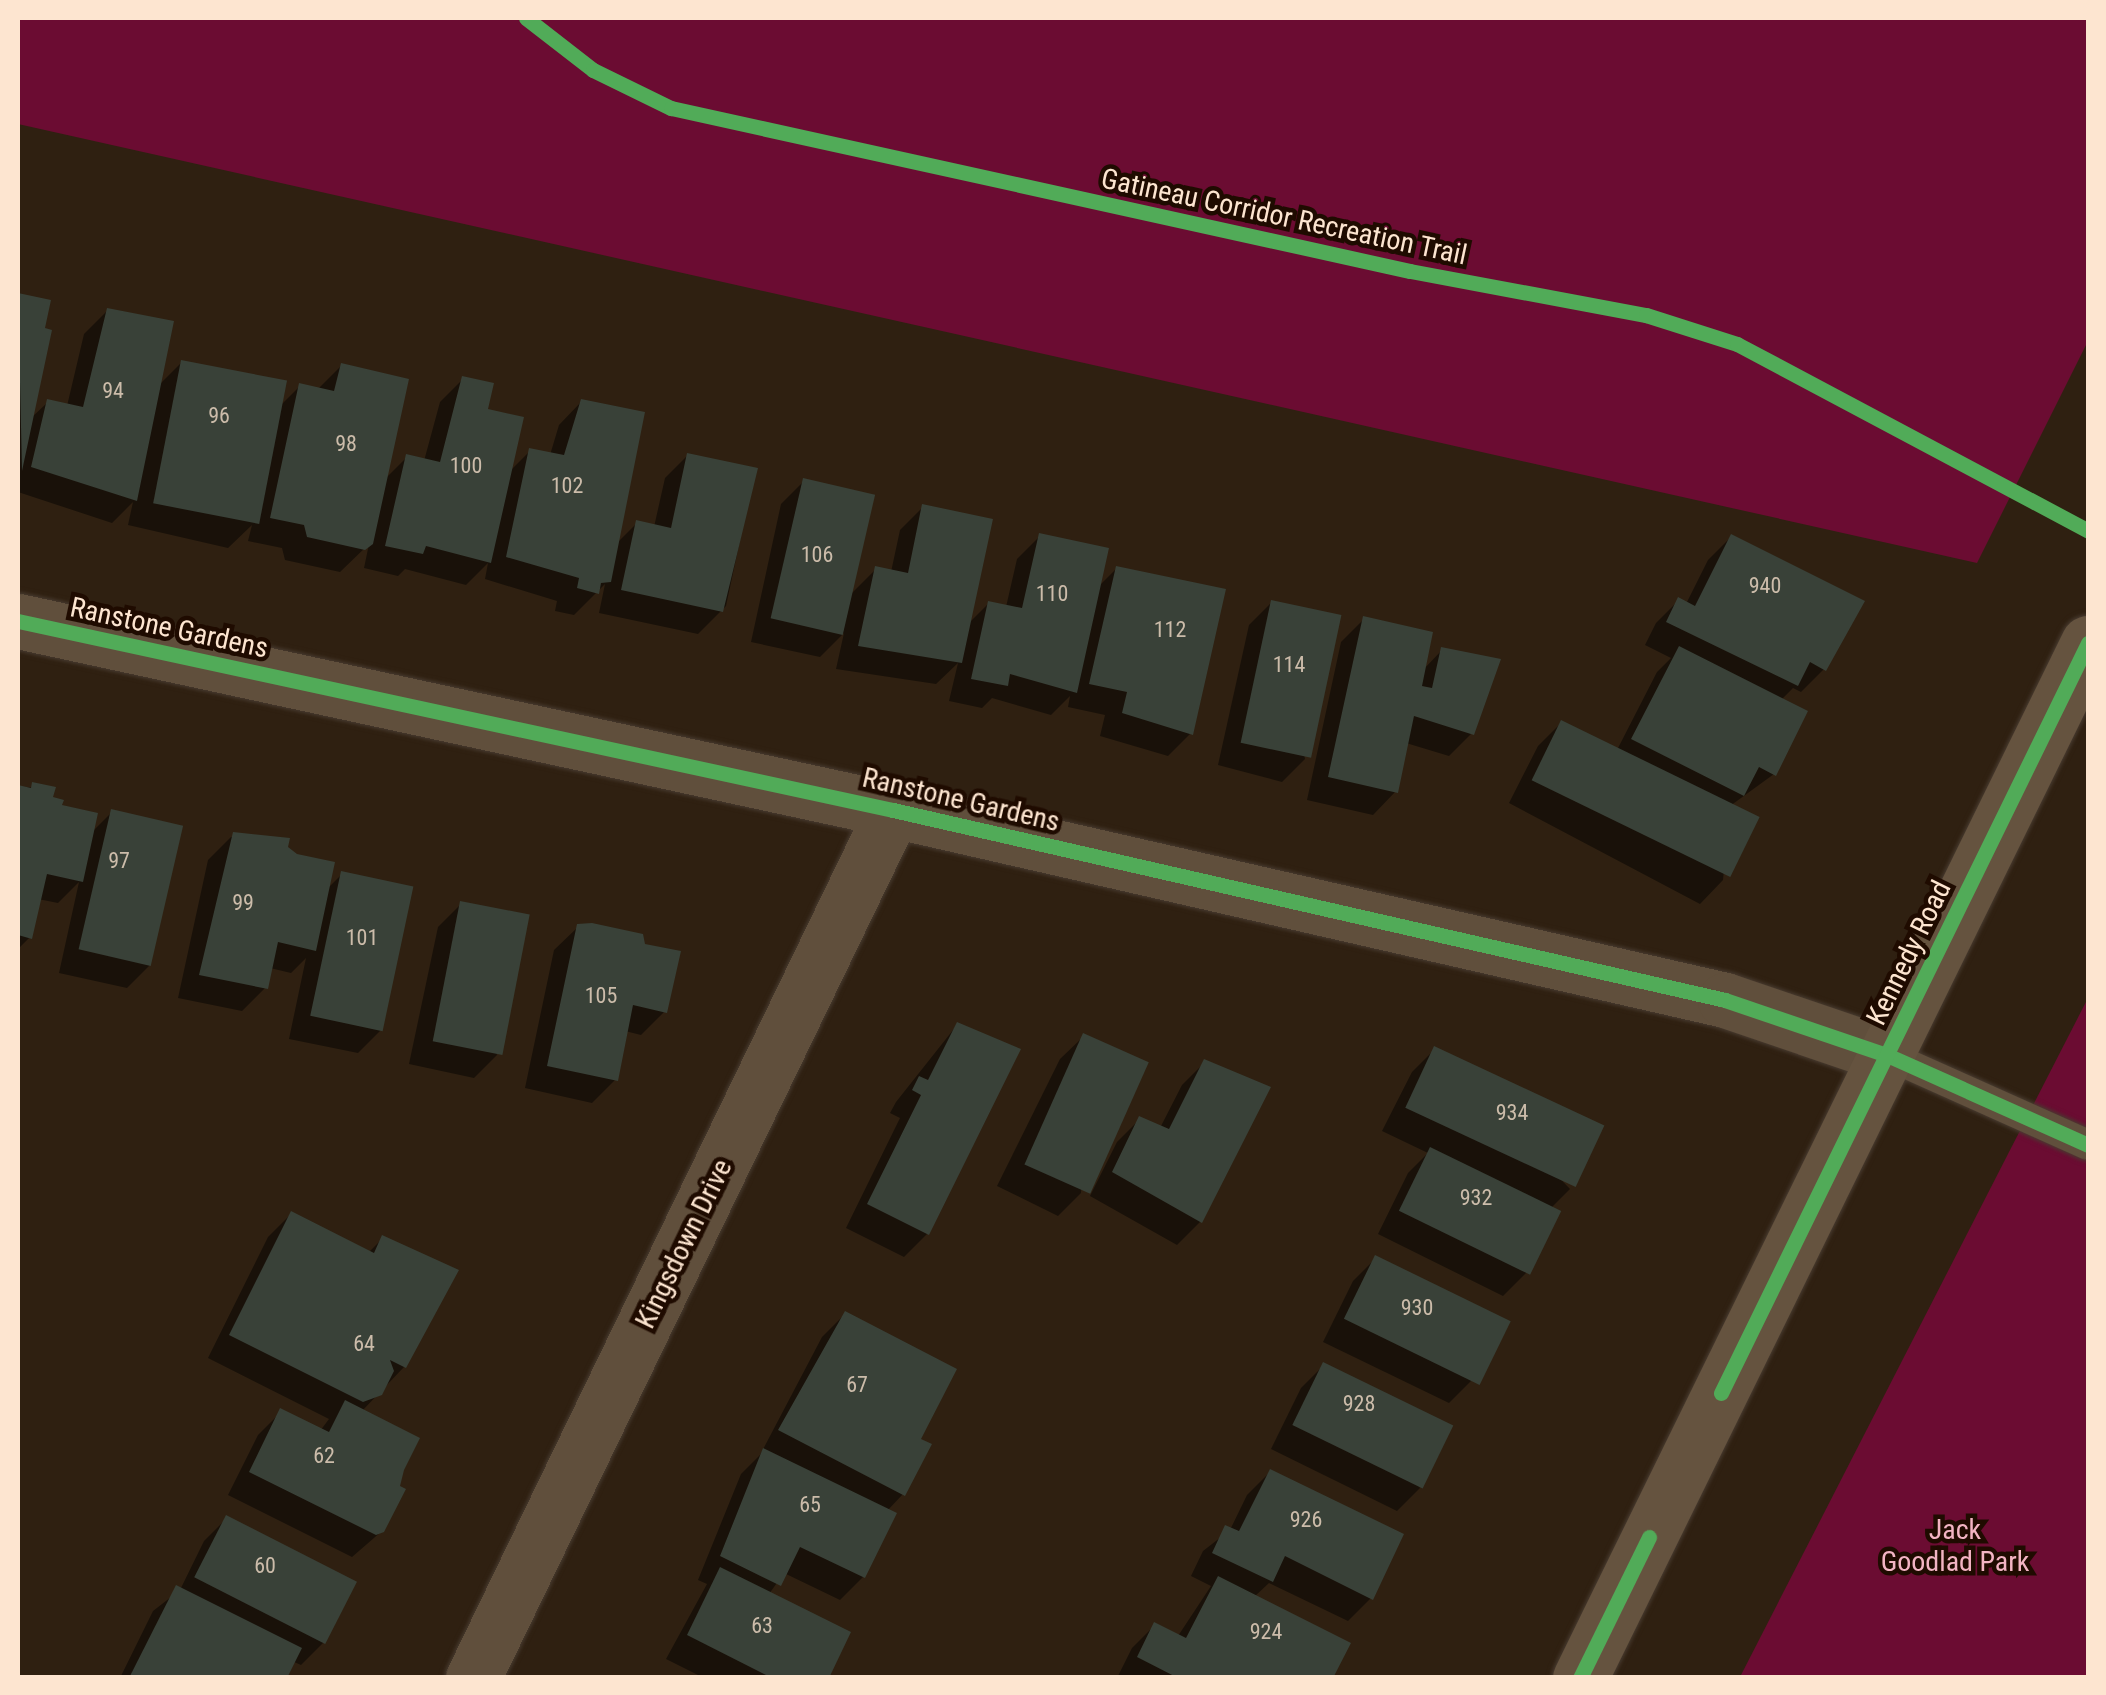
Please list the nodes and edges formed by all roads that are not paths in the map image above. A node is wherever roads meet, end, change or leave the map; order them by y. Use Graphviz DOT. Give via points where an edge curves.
graph roads {
  1 [pos="18,621"];
  2 [pos="2088,643"];
  3 [pos="893,810"];
  4 [pos="1887,1055"];
  5 [pos="2088,1145"];
  6 [pos="473,1678"];
  7 [pos="1580,1678"];
  1 -- 3 [label="street, Ranstone Gardens"];
  2 -- 4 [label="main road, Kennedy Road"];
  3 -- 4 [label="street, Ranstone Gardens" via="1725,1000"];
  3 -- 6 [label="street, Kingsdown Drive"];
  4 -- 5 [label="lane"];
  4 -- 7 [label="main road, Kennedy Road"];
}
